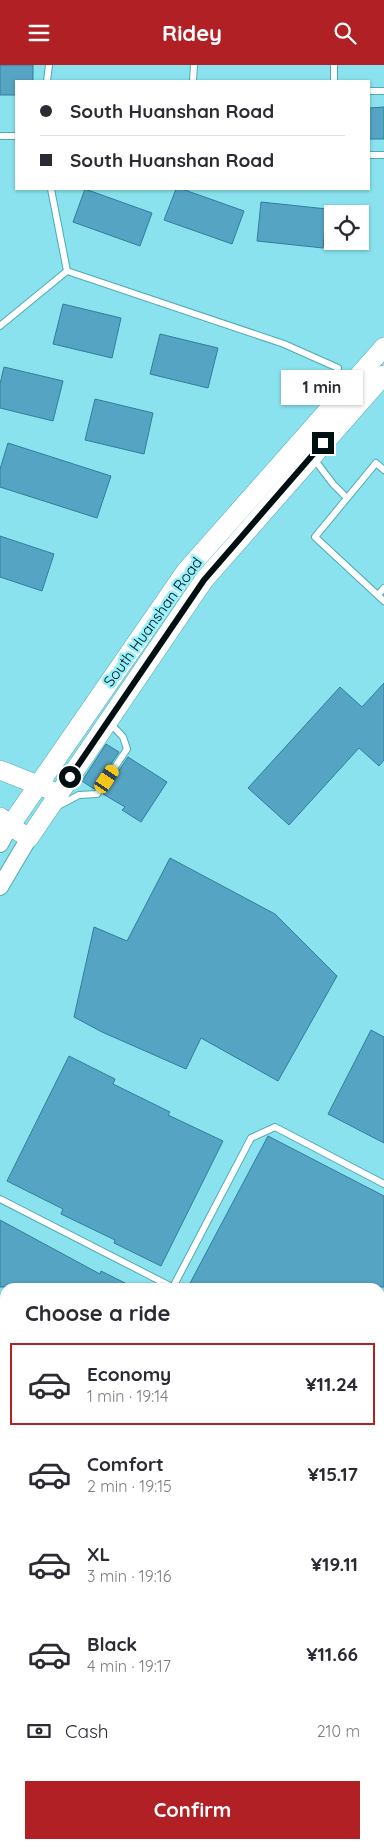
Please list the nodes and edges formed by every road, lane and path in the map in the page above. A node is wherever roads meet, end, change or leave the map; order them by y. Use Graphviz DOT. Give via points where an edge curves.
graph roads {
  1 [pos="49,65"];
  2 [pos="194,65"];
  3 [pos="334,65"];
  4 [pos="48,80"];
  5 [pos="193,80"];
  6 [pos="334,80"];
  7 [pos="370,91"];
  8 [pos="384,91"];
  9 [pos="0,136"];
  10 [pos="15,136"];
  11 [pos="370,155"];
  12 [pos="384,155"];
  13 [pos="52,190"];
  14 [pos="67,271"];
  15 [pos="0,326"];
  16 [pos="384,347"];
  17 [pos="338,368"];
  18 [pos="384,375"];
  19 [pos="312,456"];
  20 [pos="384,470"];
  21 [pos="347,498"];
  22 [pos="384,588"];
  23 [pos="378,595"];
  24 [pos="384,601"];
  25 [pos="108,721"];
  26 [pos="0,770"];
  27 [pos="38,784"];
  28 [pos="58,795"];
  29 [pos="46,812"];
  30 [pos="5,821"];
  31 [pos="28,838"];
  32 [pos="0,844"];
  33 [pos="0,887"];
  34 [pos="384,1184"];
  35 [pos="0,1199"];
  36 [pos="164,1283"];
  37 [pos="174,1283"];
  1 -- 4 [label="lane"];
  2 -- 5 [label="lane"];
  3 -- 6 [label="lane"];
  7 -- 8 [label="lane"];
  9 -- 10 [label="lane"];
  11 -- 12 [label="lane"];
  13 -- 14 [label="lane"];
  14 -- 15 [label="lane"];
  14 -- 17 [label="lane" via="284,344"];
  16 -- 27 [label="main road, South Huanshan Road" via="186,571"];
  18 -- 19 [label="main road, South Huanshan Road"];
  19 -- 21 [label="lane"];
  19 -- 25 [label="main road, South Huanshan Road" via="204,580"];
  20 -- 21 [label="lane" via="376,463"];
  21 -- 23 [label="lane" via="315,537"];
  22 -- 23 [label="lane"];
  23 -- 24 [label="lane"];
  25 -- 28 [label="main road, South Huanshan Road"];
  25 -- 29 [label="lane" via="123,737 127,749 97,794 79,795"];
  26 -- 27 [label="main road"];
  27 -- 28 [label="main road"];
  27 -- 30 [label="main road, South Huanshan Road"];
  28 -- 29 [label="main road, South Huanshan Road"];
  29 -- 31 [label="main road, South Huanshan Road"];
  30 -- 31 [label="main road"];
  30 -- 32 [label="street, South Huanshan Road"];
  31 -- 33 [label="street, South Huanshan Road"];
  34 -- 37 [label="lane" via="275,1127 259,1133 251,1138"];
  35 -- 36 [label="lane"];
}
